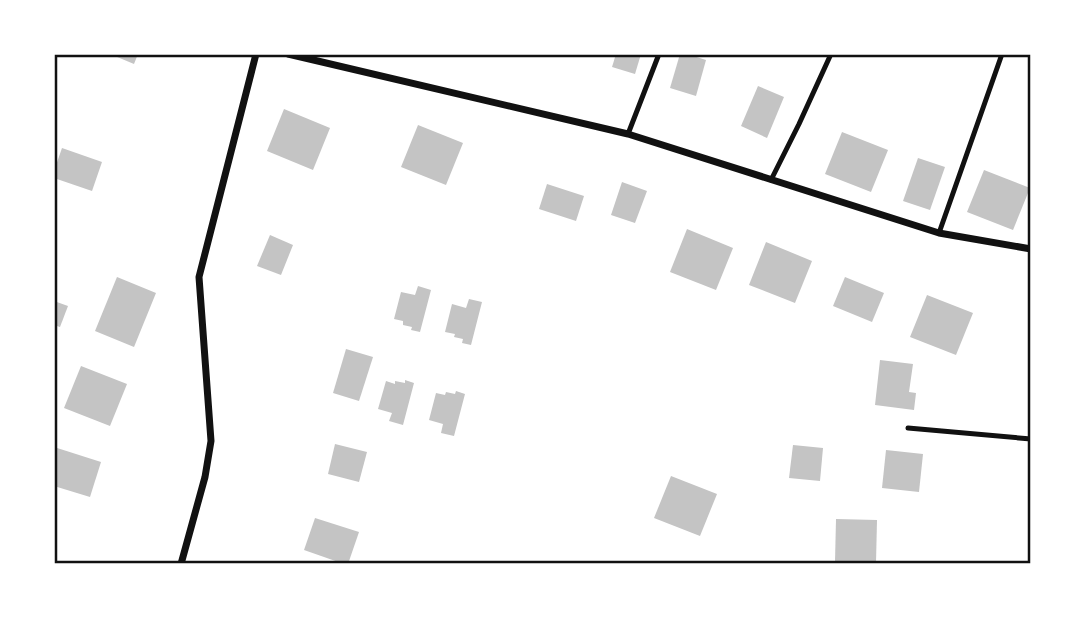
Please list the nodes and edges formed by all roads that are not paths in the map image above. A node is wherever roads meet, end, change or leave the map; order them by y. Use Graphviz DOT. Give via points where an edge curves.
graph roads {
  1 [pos="256,54"];
  2 [pos="288,54"];
  3 [pos="660,54"];
  4 [pos="831,54"];
  5 [pos="1002,54"];
  6 [pos="628,134"];
  7 [pos="771,180"];
  8 [pos="939,233"];
  9 [pos="1031,249"];
  10 [pos="908,428"];
  11 [pos="1031,439"];
  12 [pos="181,564"];
  1 -- 12 [label="street" via="199,277 211,441"];
  2 -- 6 [label="street"];
  3 -- 6 [label="lane"];
  4 -- 7 [label="lane"];
  5 -- 8 [label="lane"];
  6 -- 7 [label="street"];
  7 -- 8 [label="street"];
  8 -- 9 [label="street"];
  10 -- 11 [label="lane"];
}
